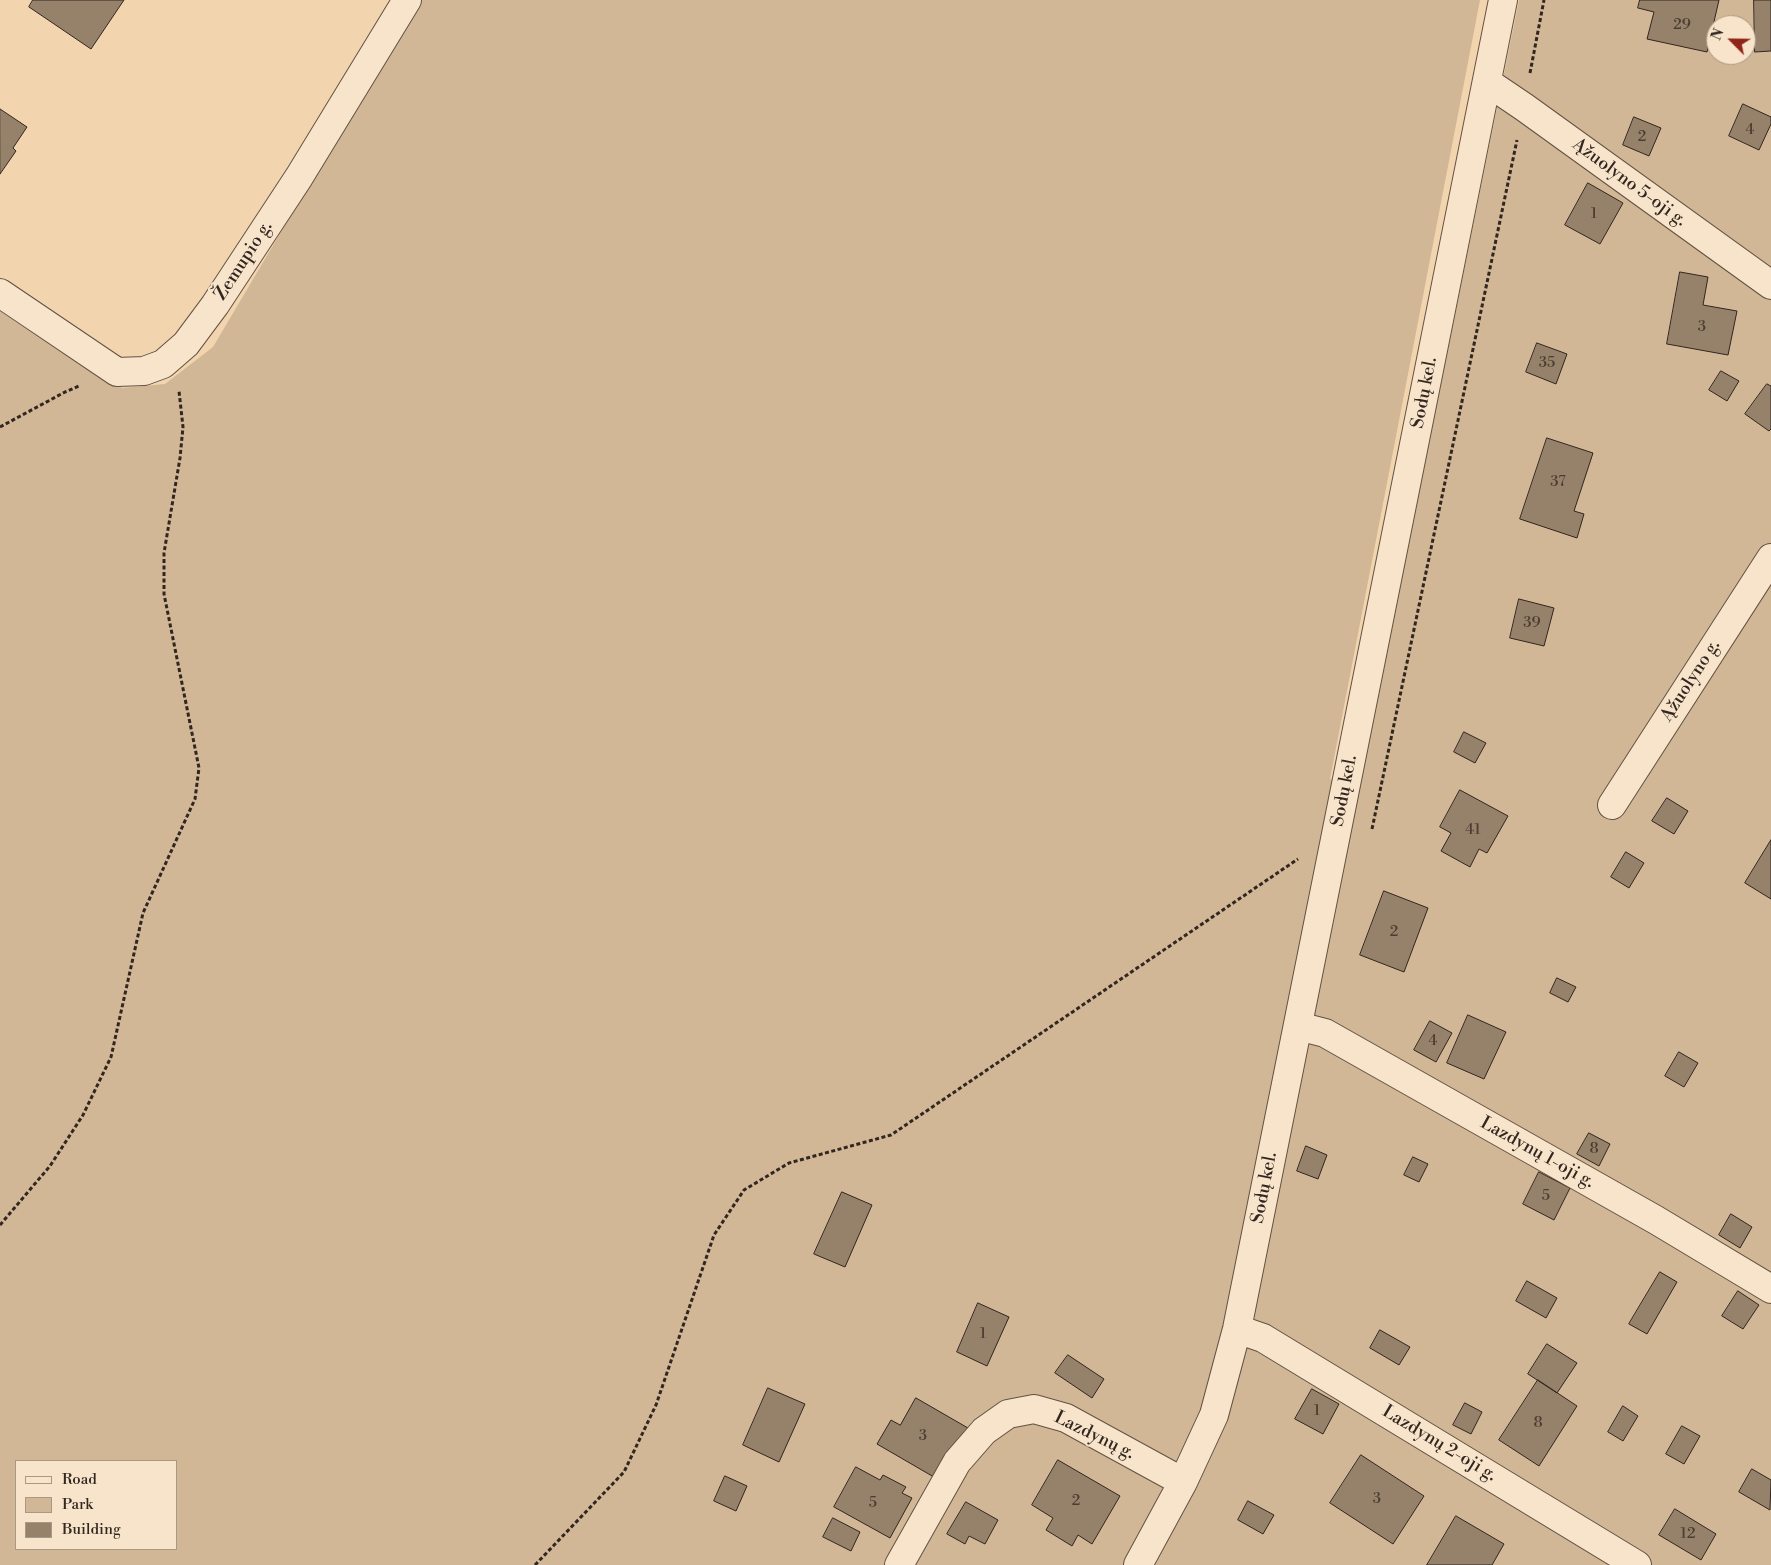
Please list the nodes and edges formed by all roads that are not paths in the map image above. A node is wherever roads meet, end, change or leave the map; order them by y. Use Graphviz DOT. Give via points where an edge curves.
graph roads {
  1 [pos="407,0"];
  2 [pos="1503,0"];
  3 [pos="1487,82"];
  4 [pos="1771,284"];
  5 [pos="0,293"];
  6 [pos="1771,558"];
  7 [pos="1612,805"];
  8 [pos="1298,1026"];
  9 [pos="1771,1290"];
  10 [pos="1237,1329"];
  11 [pos="1183,1482"];
  12 [pos="899,1565"];
  13 [pos="1138,1565"];
  14 [pos="1638,1565"];
  1 -- 5 [label="street, Žemupio g." via="299,177 215,305 186,344 163,364 144,371 118,372"];
  2 -- 3 [label="street, Sodų kel."];
  3 -- 4 [label="street, Ąžuolyno 5-oji g."];
  3 -- 8 [label="street, Sodų kel."];
  6 -- 7 [label="street, Ąžuolyno g."];
  8 -- 9 [label="street, Lazdynų 1-oji g." via="1325,1033 1656,1220"];
  8 -- 10 [label="street, Sodų kel."];
  10 -- 11 [label="street, Sodų kel." via="1214,1415"];
  10 -- 14 [label="street, Lazdynų 2-oji g." via="1263,1338"];
  11 -- 12 [label="street, Lazdynų g." via="1066,1418 1034,1409 1008,1414 984,1430 957,1462"];
  11 -- 13 [label="street, Sodų kel."];
}
